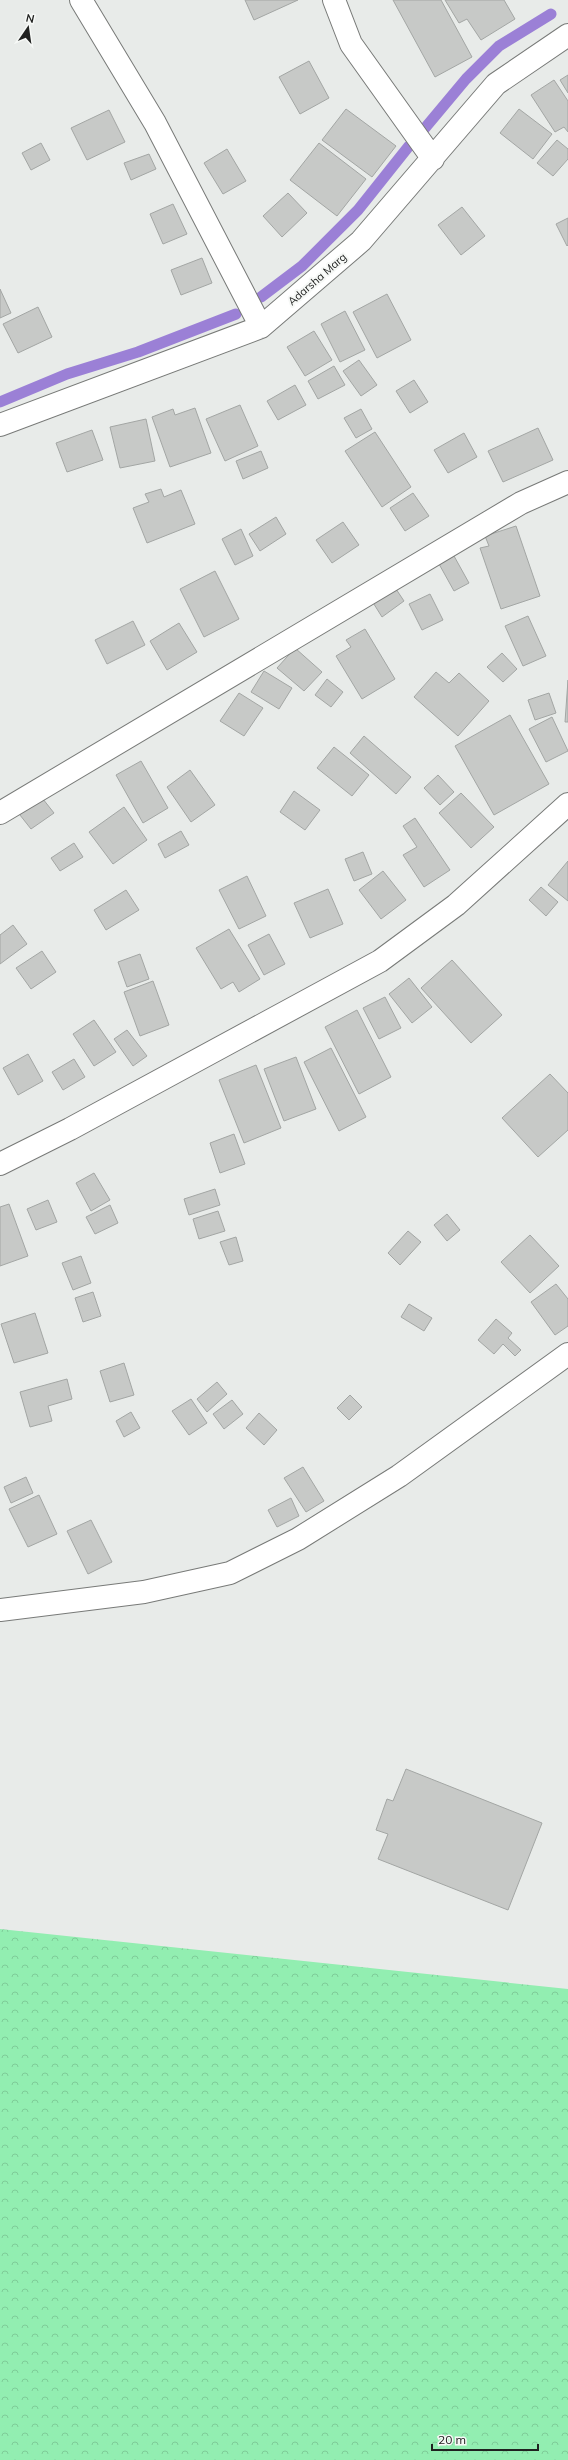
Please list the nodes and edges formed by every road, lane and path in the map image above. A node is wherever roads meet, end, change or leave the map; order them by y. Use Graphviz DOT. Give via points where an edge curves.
graph roads {
  1 [pos="81,0"];
  2 [pos="334,0"];
  3 [pos="568,35"];
  4 [pos="433,159"];
  5 [pos="261,327"];
  6 [pos="0,426"];
  7 [pos="568,482"];
  8 [pos="568,804"];
  9 [pos="0,813"];
  10 [pos="0,1164"];
  11 [pos="568,1354"];
  12 [pos="0,1610"];
  1 -- 5 [label="street" via="156,123"];
  2 -- 4 [label="street" via="351,44"];
  3 -- 4 [label="street, Adarsha Marg" via="496,84"];
  4 -- 5 [label="street, Adarsha Marg" via="361,241"];
  5 -- 6 [label="street, Adarsha Marg"];
  7 -- 9 [label="street" via="521,503"];
  8 -- 10 [label="street" via="456,905 380,961 70,1129"];
  11 -- 12 [label="street" via="399,1476 298,1539 230,1573 144,1592"];
}
